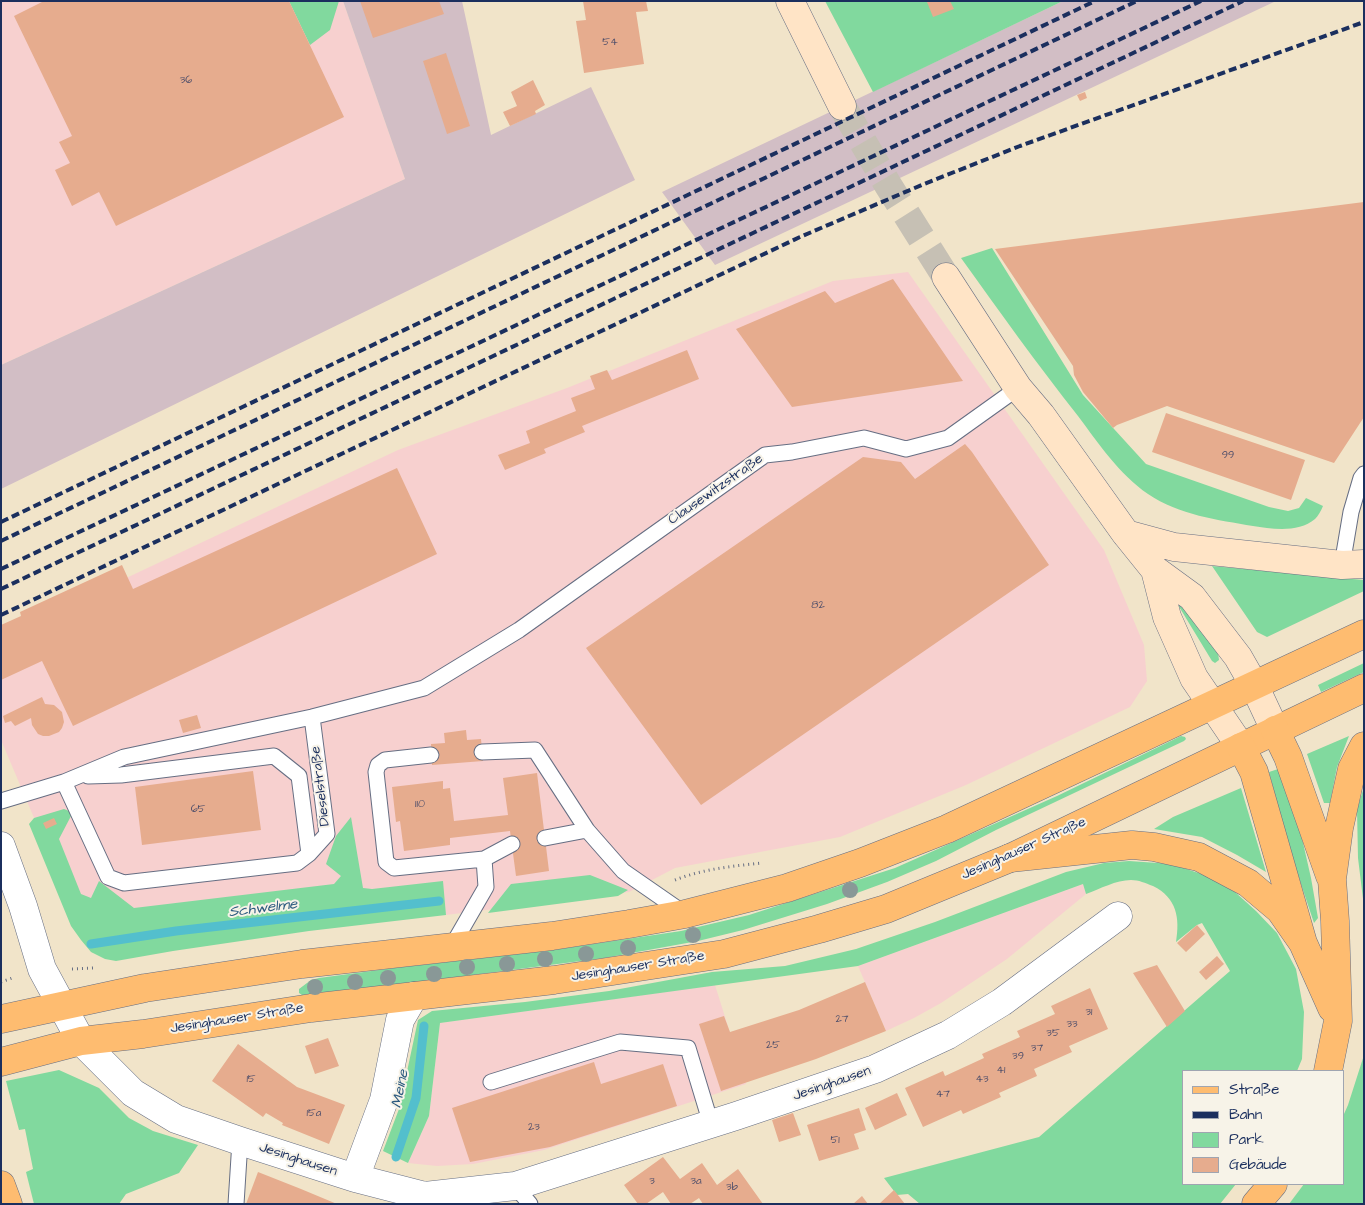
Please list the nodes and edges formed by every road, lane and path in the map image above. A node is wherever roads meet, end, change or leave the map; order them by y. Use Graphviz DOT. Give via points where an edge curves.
graph roads {
  1 [pos="790,1"];
  2 [pos="842,106"];
  3 [pos="946,277"];
  4 [pos="1018,388"];
  5 [pos="1364,474"];
  6 [pos="1126,534"];
  7 [pos="1353,565"];
  8 [pos="1155,570"];
  9 [pos="1364,634"];
  10 [pos="1254,685"];
  11 [pos="1364,688"];
  12 [pos="1212,705"];
  13 [pos="312,717"];
  14 [pos="1275,730"];
  15 [pos="1364,746"];
  16 [pos="1240,747"];
  17 [pos="482,752"];
  18 [pos="431,755"];
  19 [pos="70,779"];
  20 [pos="1,800"];
  21 [pos="587,830"];
  22 [pos="545,838"];
  23 [pos="512,844"];
  24 [pos="1,846"];
  25 [pos="309,854"];
  26 [pos="1010,858"];
  27 [pos="484,859"];
  28 [pos="1332,880"];
  29 [pos="685,914"];
  30 [pos="1118,916"];
  31 [pos="1303,943"];
  32 [pos="452,946"];
  33 [pos="414,996"];
  34 [pos="63,1007"];
  35 [pos="1,1019"];
  36 [pos="1338,1021"];
  37 [pos="81,1041"];
  38 [pos="1,1062"];
  39 [pos="1328,1070"];
  40 [pos="491,1082"];
  41 [pos="711,1124"];
  42 [pos="240,1141"];
  43 [pos="355,1178"];
  44 [pos="1,1184"];
  45 [pos="1271,1185"];
  46 [pos="522,1195"];
  47 [pos="427,1200"];
  48 [pos="8,1204"];
  49 [pos="236,1204"];
  50 [pos="1256,1204"];
  1 -- 2 [label="street"];
  3 -- 4 [label="street"];
  4 -- 6 [label="street"];
  4 -- 13 [label="lane, Clausewitzstraße" via="948,438 906,449 864,438 765,454 519,630 424,688"];
  5 -- 7 [label="lane" via="1351,512"];
  6 -- 7 [label="street" via="1174,547"];
  6 -- 8 [label="street"];
  8 -- 10 [label="street" via="1192,597 1238,657"];
  8 -- 12 [label="street" via="1167,617 1194,678"];
  9 -- 10 [label="main road"];
  10 -- 12 [label="main road"];
  10 -- 14 [label="street"];
  11 -- 14 [label="main road, Jesinghauser Straße"];
  12 -- 16 [label="street"];
  12 -- 29 [label="main road" via="947,829 860,864 787,888"];
  13 -- 19 [label="lane" via="124,757"];
  13 -- 25 [label="lane, Dieselstraße" via="327,834"];
  14 -- 16 [label="main road, Jesinghauser Straße"];
  14 -- 28 [label="main road" via="1288,757"];
  15 -- 28 [label="main road" via="1352,769"];
  16 -- 26 [label="main road, Jesinghauser Straße"];
  16 -- 31 [label="main road" via="1254,772"];
  17 -- 21 [label="lane" via="535,750"];
  18 -- 27 [label="lane" via="385,760 378,765 376,772 386,862 394,868"];
  19 -- 20 [label="lane"];
  19 -- 25 [label="lane, Dieselstraße" via="108,877 124,883 297,862"];
  19 -- 25 [label="lane" via="274,756 299,776"];
  21 -- 22 [label="lane"];
  21 -- 29 [label="lane" via="623,871"];
  23 -- 27 [label="lane"];
  24 -- 34 [label="street" via="42,969"];
  26 -- 31 [label="main road" via="1132,845 1199,857 1248,883 1280,910"];
  26 -- 33 [label="main road, Jesinghauser Straße" via="886,909 724,954 554,980"];
  27 -- 32 [label="lane" via="486,887"];
  28 -- 36 [label="main road"];
  29 -- 32 [label="main road" via="552,936"];
  30 -- 41 [label="street, Jesinghausen" via="1002,1002 948,1036 876,1069"];
  31 -- 36 [label="main road"];
  32 -- 34 [label="main road" via="145,988"];
  33 -- 37 [label="main road, Jesinghauser Straße"];
  33 -- 43 [label="street, Jesinghausen" via="400,1020 384,1100"];
  34 -- 35 [label="main road"];
  34 -- 37 [label="street"];
  36 -- 39 [label="main road"];
  37 -- 38 [label="main road, Jesinghauser Straße"];
  37 -- 42 [label="street, Jesinghausen" via="133,1093 176,1119"];
  40 -- 41 [label="lane" via="620,1042 688,1048"];
  41 -- 46 [label="street, Jesinghausen"];
  42 -- 43 [label="street, Jesinghausen"];
  42 -- 49 [label="lane, Jesinghausen"];
  43 -- 47 [label="street, Jesinghausen"];
  44 -- 48 [label="main road"];
  45 -- 50 [label="main road"];
  46 -- 47 [label="street, Jesinghausen"];
}
